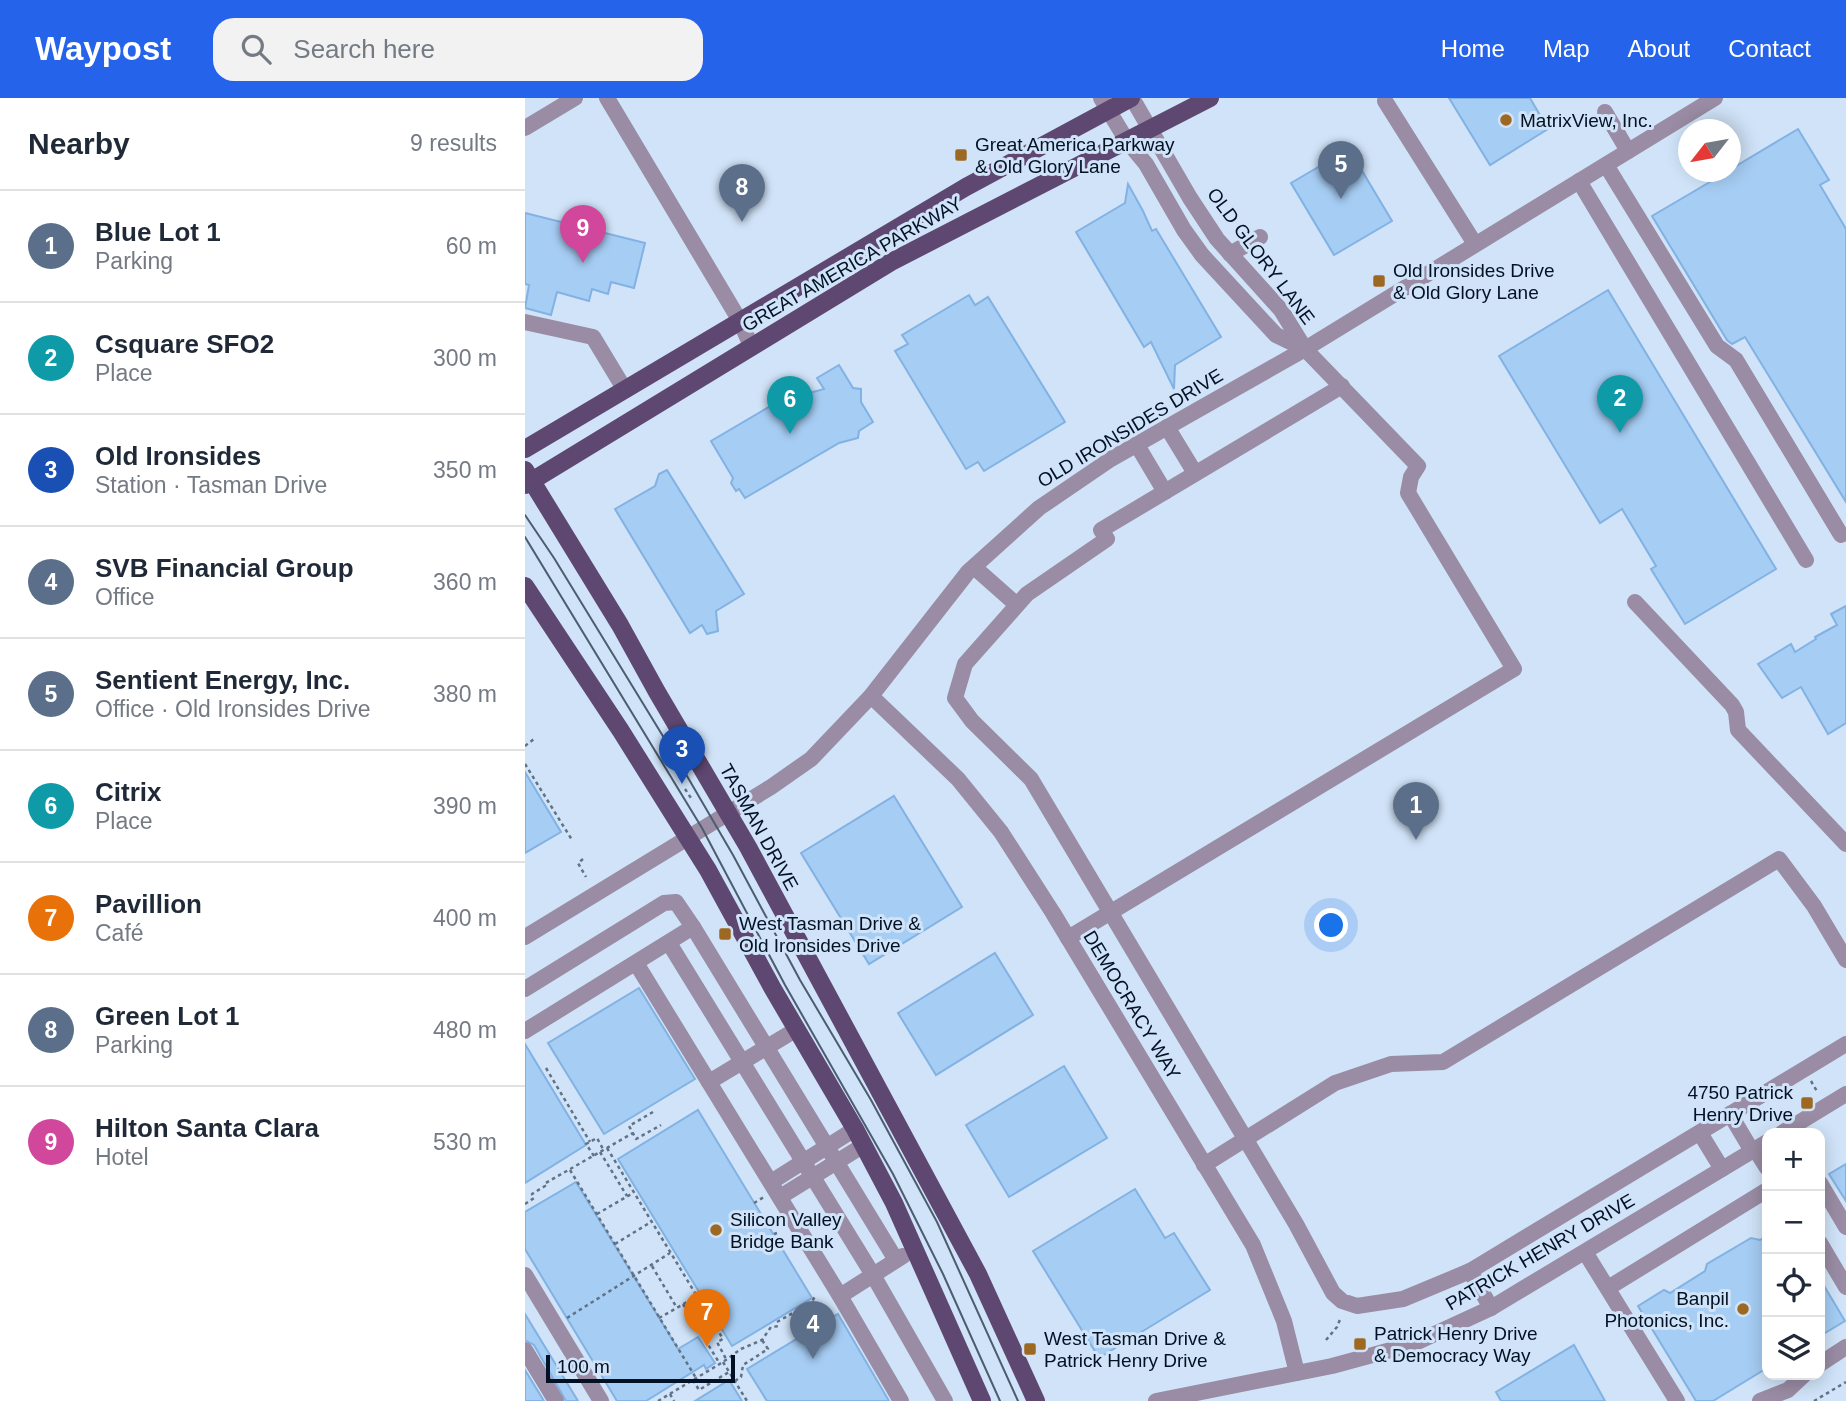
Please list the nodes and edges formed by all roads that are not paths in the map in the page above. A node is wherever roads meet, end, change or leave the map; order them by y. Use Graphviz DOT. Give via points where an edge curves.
graph roads {
  1 [pos="575,98"];
  2 [pos="607,98"];
  3 [pos="1131,98"];
  4 [pos="1210,98"];
  5 [pos="1715,98"];
  6 [pos="1385,101"];
  7 [pos="1105,104"];
  8 [pos="1605,112"];
  9 [pos="525,128"];
  10 [pos="1150,129"];
  11 [pos="1127,141"];
  12 [pos="1628,150"];
  13 [pos="1606,165"];
  14 [pos="1579,181"];
  15 [pos="1260,237"];
  16 [pos="1475,244"];
  17 [pos="1230,254"];
  18 [pos="740,321"];
  19 [pos="525,322"];
  20 [pos="751,346"];
  21 [pos="1304,349"];
  22 [pos="1342,386"];
  23 [pos="625,390"];
  24 [pos="1167,427"];
  25 [pos="1137,445"];
  26 [pos="525,449"];
  27 [pos="1195,473"];
  28 [pos="527,479"];
  29 [pos="1165,492"];
  30 [pos="1841,535"];
  31 [pos="1807,561"];
  32 [pos="974,567"];
  33 [pos="525,586"];
  34 [pos="1635,602"];
  35 [pos="1017,605"];
  36 [pos="871,696"];
  37 [pos="728,812"];
  38 [pos="688,837"];
  39 [pos="1846,844"];
  40 [pos="1110,912"];
  41 [pos="693,927"];
  42 [pos="525,937"];
  43 [pos="1068,938"];
  44 [pos="669,943"];
  45 [pos="1846,960"];
  46 [pos="636,963"];
  47 [pos="525,989"];
  48 [pos="797,1029"];
  49 [pos="525,1031"];
  50 [pos="1846,1044"];
  51 [pos="766,1048"];
  52 [pos="743,1062"];
  53 [pos="709,1082"];
  54 [pos="1846,1094"];
  55 [pos="1730,1114"];
  56 [pos="1793,1128"];
  57 [pos="1700,1133"];
  58 [pos="859,1137"];
  59 [pos="1245,1139"];
  60 [pos="826,1147"];
  61 [pos="1758,1147"];
  62 [pos="803,1161"];
  63 [pos="836,1162"];
  64 [pos="1204,1164"];
  65 [pos="1722,1169"];
  66 [pos="812,1177"];
  67 [pos="771,1182"];
  68 [pos="1765,1191"];
  69 [pos="1825,1191"];
  70 [pos="780,1197"];
  71 [pos="1846,1227"];
  72 [pos="914,1250"];
  73 [pos="1825,1251"];
  74 [pos="1585,1252"];
  75 [pos="896,1260"];
  76 [pos="1470,1271"];
  77 [pos="525,1275"];
  78 [pos="873,1275"];
  79 [pos="1846,1287"];
  80 [pos="1608,1288"];
  81 [pos="840,1296"];
  82 [pos="1491,1308"];
  83 [pos="1846,1347"];
  84 [pos="525,1350"];
  85 [pos="1825,1361"];
  86 [pos="1297,1373"];
  87 [pos="1799,1380"];
  88 [pos="943,1400"];
  89 [pos="556,1401"];
  90 [pos="601,1401"];
  91 [pos="901,1401"];
  92 [pos="982,1401"];
  93 [pos="1036,1401"];
  94 [pos="1156,1401"];
  95 [pos="1677,1401"];
  96 [pos="1760,1401"];
  1 -- 9 [label="street"];
  2 -- 18 [label="street"];
  3 -- 7 [label="main road, GREAT AMERICA PARKWAY"];
  3 -- 10 [label="street, OLD GLORY LANE"];
  4 -- 10 [label="main road, GREAT AMERICA PARKWAY"];
  5 -- 12 [label="street, OLD IRONSIDES DRIVE"];
  6 -- 16 [label="street"];
  7 -- 11 [label="street, OLD GLORY LANE"];
  7 -- 18 [label="main road, GREAT AMERICA PARKWAY"];
  8 -- 12 [label="street"];
  10 -- 11 [label="main road, GREAT AMERICA PARKWAY"];
  10 -- 17 [label="street, OLD GLORY LANE" via="1190,198"];
  11 -- 20 [label="main road, GREAT AMERICA PARKWAY" via="891,262"];
  11 -- 21 [label="street, OLD GLORY LANE" via="1202,255 1276,335"];
  12 -- 13 [label="street, OLD IRONSIDES DRIVE"];
  13 -- 14 [label="street, OLD IRONSIDES DRIVE"];
  13 -- 30 [label="street" via="1717,346 1736,360"];
  14 -- 16 [label="street, OLD IRONSIDES DRIVE"];
  14 -- 31 [label="street"];
  15 -- 17 [label="street"];
  16 -- 21 [label="street, OLD IRONSIDES DRIVE"];
  17 -- 21 [label="street, OLD GLORY LANE" via="1281,310"];
  18 -- 20 [label="street"];
  18 -- 23 [label="main road, GREAT AMERICA PARKWAY"];
  19 -- 23 [label="street" via="593,337"];
  20 -- 28 [label="main road, GREAT AMERICA PARKWAY"];
  21 -- 22 [label="street"];
  21 -- 24 [label="street, OLD IRONSIDES DRIVE"];
  22 -- 27 [label="street"];
  22 -- 40 [label="street" via="1418,466 1408,493 1514,669"];
  23 -- 26 [label="main road, GREAT AMERICA PARKWAY"];
  24 -- 25 [label="street, OLD IRONSIDES DRIVE"];
  24 -- 27 [label="street"];
  25 -- 29 [label="street"];
  25 -- 32 [label="street, OLD IRONSIDES DRIVE" via="1039,508"];
  27 -- 29 [label="street"];
  28 -- 37 [label="main road, TASMAN DRIVE" via="620,625"];
  29 -- 35 [label="street" via="1101,530 1107,539 1053,574"];
  32 -- 35 [label="street"];
  32 -- 36 [label="street, OLD IRONSIDES DRIVE"];
  33 -- 38 [label="main road"];
  34 -- 39 [label="street" via="1732,705 1738,730"];
  35 -- 40 [label="street" via="965,664 955,698 1031,779"];
  36 -- 37 [label="street, OLD IRONSIDES DRIVE" via="811,759"];
  36 -- 43 [label="street, DEMOCRACY WAY" via="958,779 1001,832"];
  37 -- 38 [label="street, OLD IRONSIDES DRIVE"];
  37 -- 93 [label="main road, TASMAN DRIVE" via="974,1264"];
  38 -- 42 [label="street, OLD IRONSIDES DRIVE"];
  38 -- 48 [label="main road"];
  40 -- 43 [label="street"];
  40 -- 59 [label="street"];
  41 -- 44 [label="street"];
  41 -- 47 [label="street" via="676,902 664,903"];
  41 -- 51 [label="street"];
  43 -- 64 [label="street, DEMOCRACY WAY"];
  44 -- 46 [label="street"];
  44 -- 52 [label="street"];
  45 -- 59 [label="street" via="1814,905 1779,859 1443,1062 1391,1064 1335,1083"];
  46 -- 49 [label="street"];
  46 -- 53 [label="street"];
  48 -- 51 [label="street"];
  48 -- 58 [label="main road"];
  50 -- 55 [label="street"];
  51 -- 52 [label="street"];
  51 -- 60 [label="street"];
  52 -- 53 [label="street"];
  52 -- 62 [label="street"];
  53 -- 67 [label="street"];
  54 -- 56 [label="street"];
  55 -- 57 [label="street"];
  55 -- 61 [label="street"];
  57 -- 65 [label="street"];
  57 -- 76 [label="street"];
  58 -- 60 [label="street"];
  58 -- 63 [label="street"];
  58 -- 72 [label="main road"];
  59 -- 64 [label="street"];
  59 -- 76 [label="street" via="1333,1293 1342,1301 1357,1306 1403,1300"];
  60 -- 62 [label="street"];
  60 -- 63 [label="street"];
  61 -- 65 [label="street, PATRICK HENRY DRIVE"];
  62 -- 66 [label="street"];
  62 -- 67 [label="street"];
  63 -- 66 [label="street"];
  63 -- 75 [label="street"];
  64 -- 86 [label="street, DEMOCRACY WAY" via="1269,1280"];
  65 -- 74 [label="street, PATRICK HENRY DRIVE"];
  66 -- 70 [label="street"];
  66 -- 78 [label="street"];
  67 -- 70 [label="street"];
  68 -- 80 [label="street"];
  69 -- 71 [label="street"];
  70 -- 81 [label="street"];
  72 -- 75 [label="street"];
  72 -- 92 [label="main road"];
  73 -- 79 [label="street"];
  74 -- 80 [label="street"];
  74 -- 82 [label="street, PATRICK HENRY DRIVE"];
  75 -- 78 [label="street"];
  76 -- 82 [label="street"];
  77 -- 90 [label="street"];
  78 -- 81 [label="street"];
  78 -- 88 [label="street"];
  80 -- 95 [label="street"];
  81 -- 91 [label="street"];
  82 -- 86 [label="street, PATRICK HENRY DRIVE" via="1413,1345"];
  83 -- 85 [label="street"];
  84 -- 89 [label="street"];
  86 -- 94 [label="street, PATRICK HENRY DRIVE"];
  87 -- 96 [label="street" via="1789,1390"];
}
